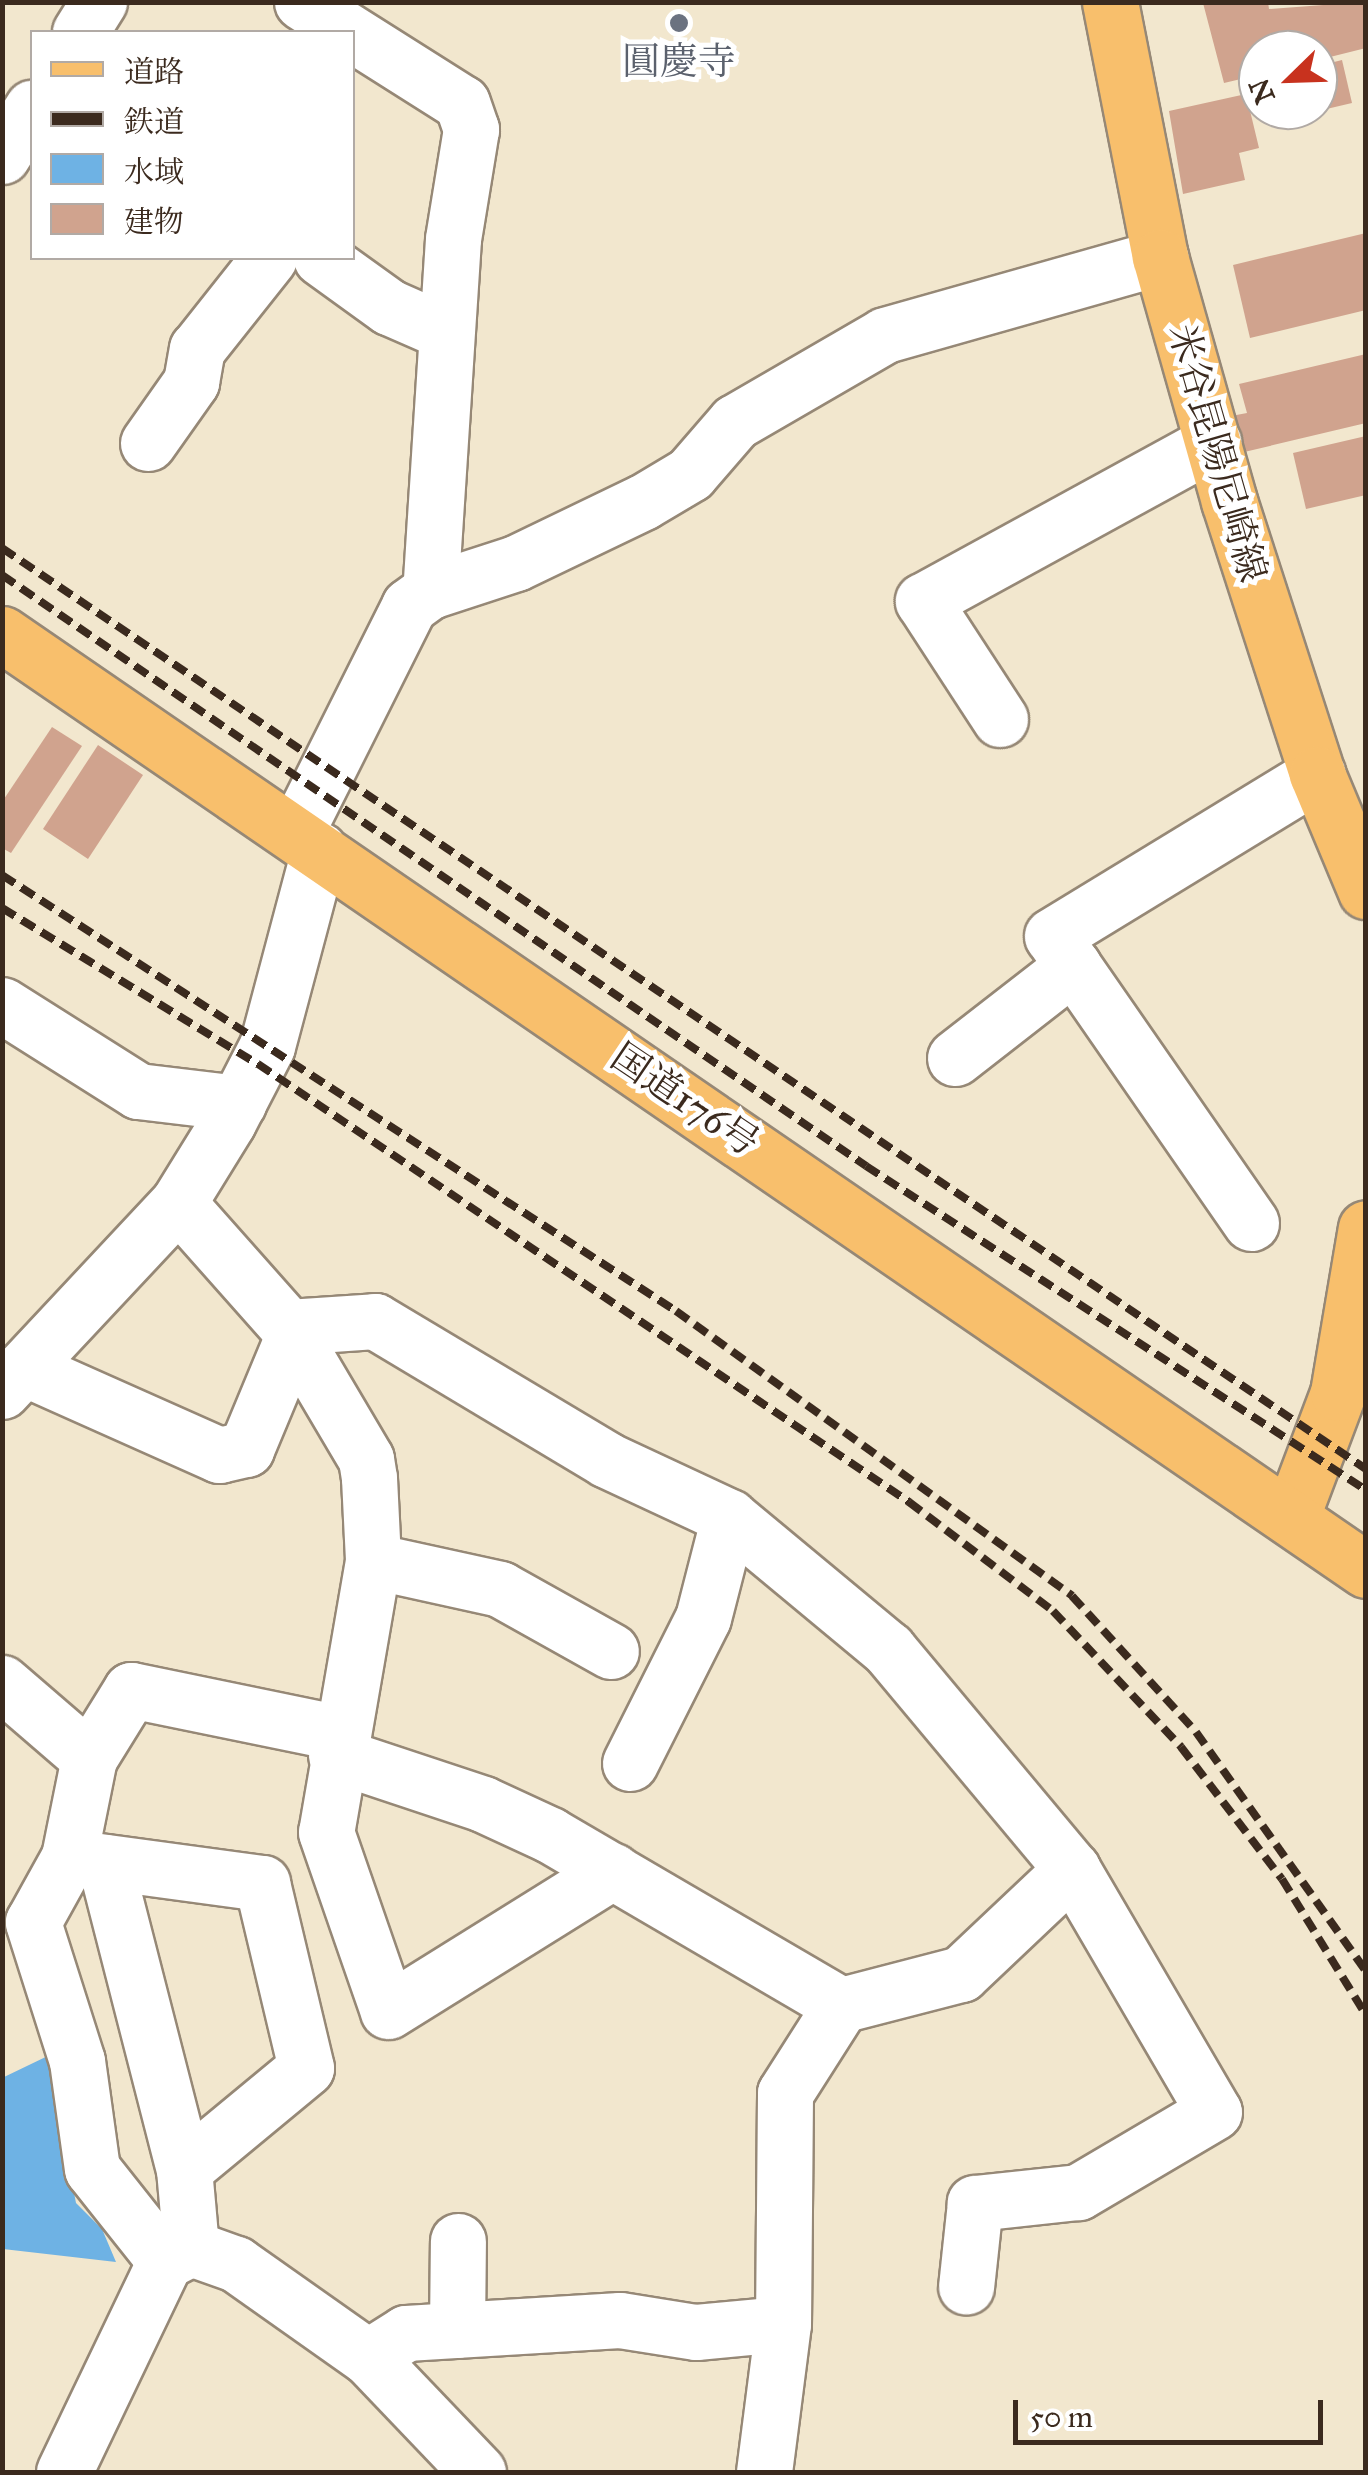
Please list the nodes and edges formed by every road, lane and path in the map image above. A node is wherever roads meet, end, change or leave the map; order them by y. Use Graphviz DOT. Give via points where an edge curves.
graph roads {
  1 [pos="302,2"];
  2 [pos="1110,2"];
  3 [pos="347,30"];
  4 [pos="355,35"];
  5 [pos="30,111"];
  6 [pos="2,156"];
  7 [pos="1160,256"];
  8 [pos="267,260"];
  9 [pos="324,260"];
  10 [pos="446,332"];
  11 [pos="1212,442"];
  12 [pos="148,443"];
  13 [pos="430,591"];
  14 [pos="2,634"];
  15 [pos="1000,719"];
  16 [pos="1317,774"];
  17 [pos="307,842"];
  18 [pos="1366,891"];
  19 [pos="1073,966"];
  20 [pos="2,1004"];
  21 [pos="955,1058"];
  22 [pos="238,1103"];
  23 [pos="178,1203"];
  24 [pos="1251,1223"];
  25 [pos="1366,1228"];
  26 [pos="290,1332"];
  27 [pos="14,1380"];
  28 [pos="729,1517"];
  29 [pos="1290,1518"];
  30 [pos="373,1561"];
  31 [pos="1366,1570"];
  32 [pos="611,1651"];
  33 [pos="2,1684"];
  34 [pos="338,1744"];
  35 [pos="89,1758"];
  36 [pos="630,1764"];
  37 [pos="87,1860"];
  38 [pos="1072,1869"];
  39 [pos="614,1871"];
  40 [pos="18,1907"];
  41 [pos="842,2005"];
  42 [pos="184,2169"];
  43 [pos="458,2241"];
  44 [pos="178,2255"];
  45 [pos="966,2287"];
  46 [pos="783,2324"];
  47 [pos="456,2330"];
  48 [pos="368,2357"];
  49 [pos="64,2472"];
  50 [pos="478,2472"];
  51 [pos="764,2472"];
  1 -- 3 [label="street"];
  2 -- 7 [label="main road, 米谷昆陽尼崎線"];
  4 -- 10 [label="street" via="462,102 471,129"];
  5 -- 6 [label="street"];
  7 -- 11 [label="main road, 米谷昆陽尼崎線"];
  7 -- 13 [label="street" via="885,335 759,404 690,474 643,502 516,563"];
  8 -- 12 [label="street" via="197,349 191,382"];
  9 -- 10 [label="street" via="389,307"];
  10 -- 13 [label="street"];
  11 -- 15 [label="street" via="923,601"];
  11 -- 16 [label="main road, 米谷昆陽尼崎線"];
  13 -- 17 [label="street" via="409,606"];
  14 -- 17 [label="main road, 国道176号"];
  16 -- 18 [label="main road, 米谷昆陽尼崎線"];
  16 -- 19 [label="street" via="1052,936"];
  17 -- 22 [label="street" via="267,1046"];
  17 -- 29 [label="main road, 国道176号"];
  19 -- 21 [label="street"];
  19 -- 24 [label="street"];
  20 -- 22 [label="street" via="138,1091"];
  22 -- 23 [label="street"];
  23 -- 26 [label="street"];
  23 -- 27 [label="street"];
  25 -- 29 [label="main road" via="1338,1392"];
  26 -- 27 [label="street" via="246,1449 220,1455"];
  26 -- 28 [label="street" via="375,1322 607,1460"];
  26 -- 30 [label="street" via="366,1459"];
  28 -- 36 [label="street" via="703,1618"];
  28 -- 38 [label="street" via="888,1649"];
  29 -- 31 [label="main road, 国道176号"];
  30 -- 32 [label="street" via="500,1589"];
  30 -- 34 [label="street"];
  33 -- 35 [label="street"];
  34 -- 35 [label="street" via="131,1690"];
  34 -- 39 [label="street" via="483,1804"];
  34 -- 39 [label="street" via="326,1832 388,2012"];
  35 -- 37 [label="street"];
  37 -- 40 [label="street"];
  37 -- 42 [label="street"];
  37 -- 42 [label="street" via="262,1883 306,2068"];
  38 -- 41 [label="street" via="962,1974"];
  38 -- 45 [label="street" via="1214,2112 1078,2192 975,2203"];
  39 -- 41 [label="street"];
  40 -- 44 [label="street" via="77,2061 92,2169"];
  41 -- 46 [label="street" via="785,2093"];
  42 -- 44 [label="street"];
  43 -- 47 [label="street"];
  44 -- 48 [label="street" via="236,2264"];
  44 -- 49 [label="street"];
  46 -- 47 [label="street" via="696,2332 620,2320"];
  46 -- 51 [label="street"];
  47 -- 48 [label="street" via="406,2333"];
  48 -- 50 [label="street"];
}
